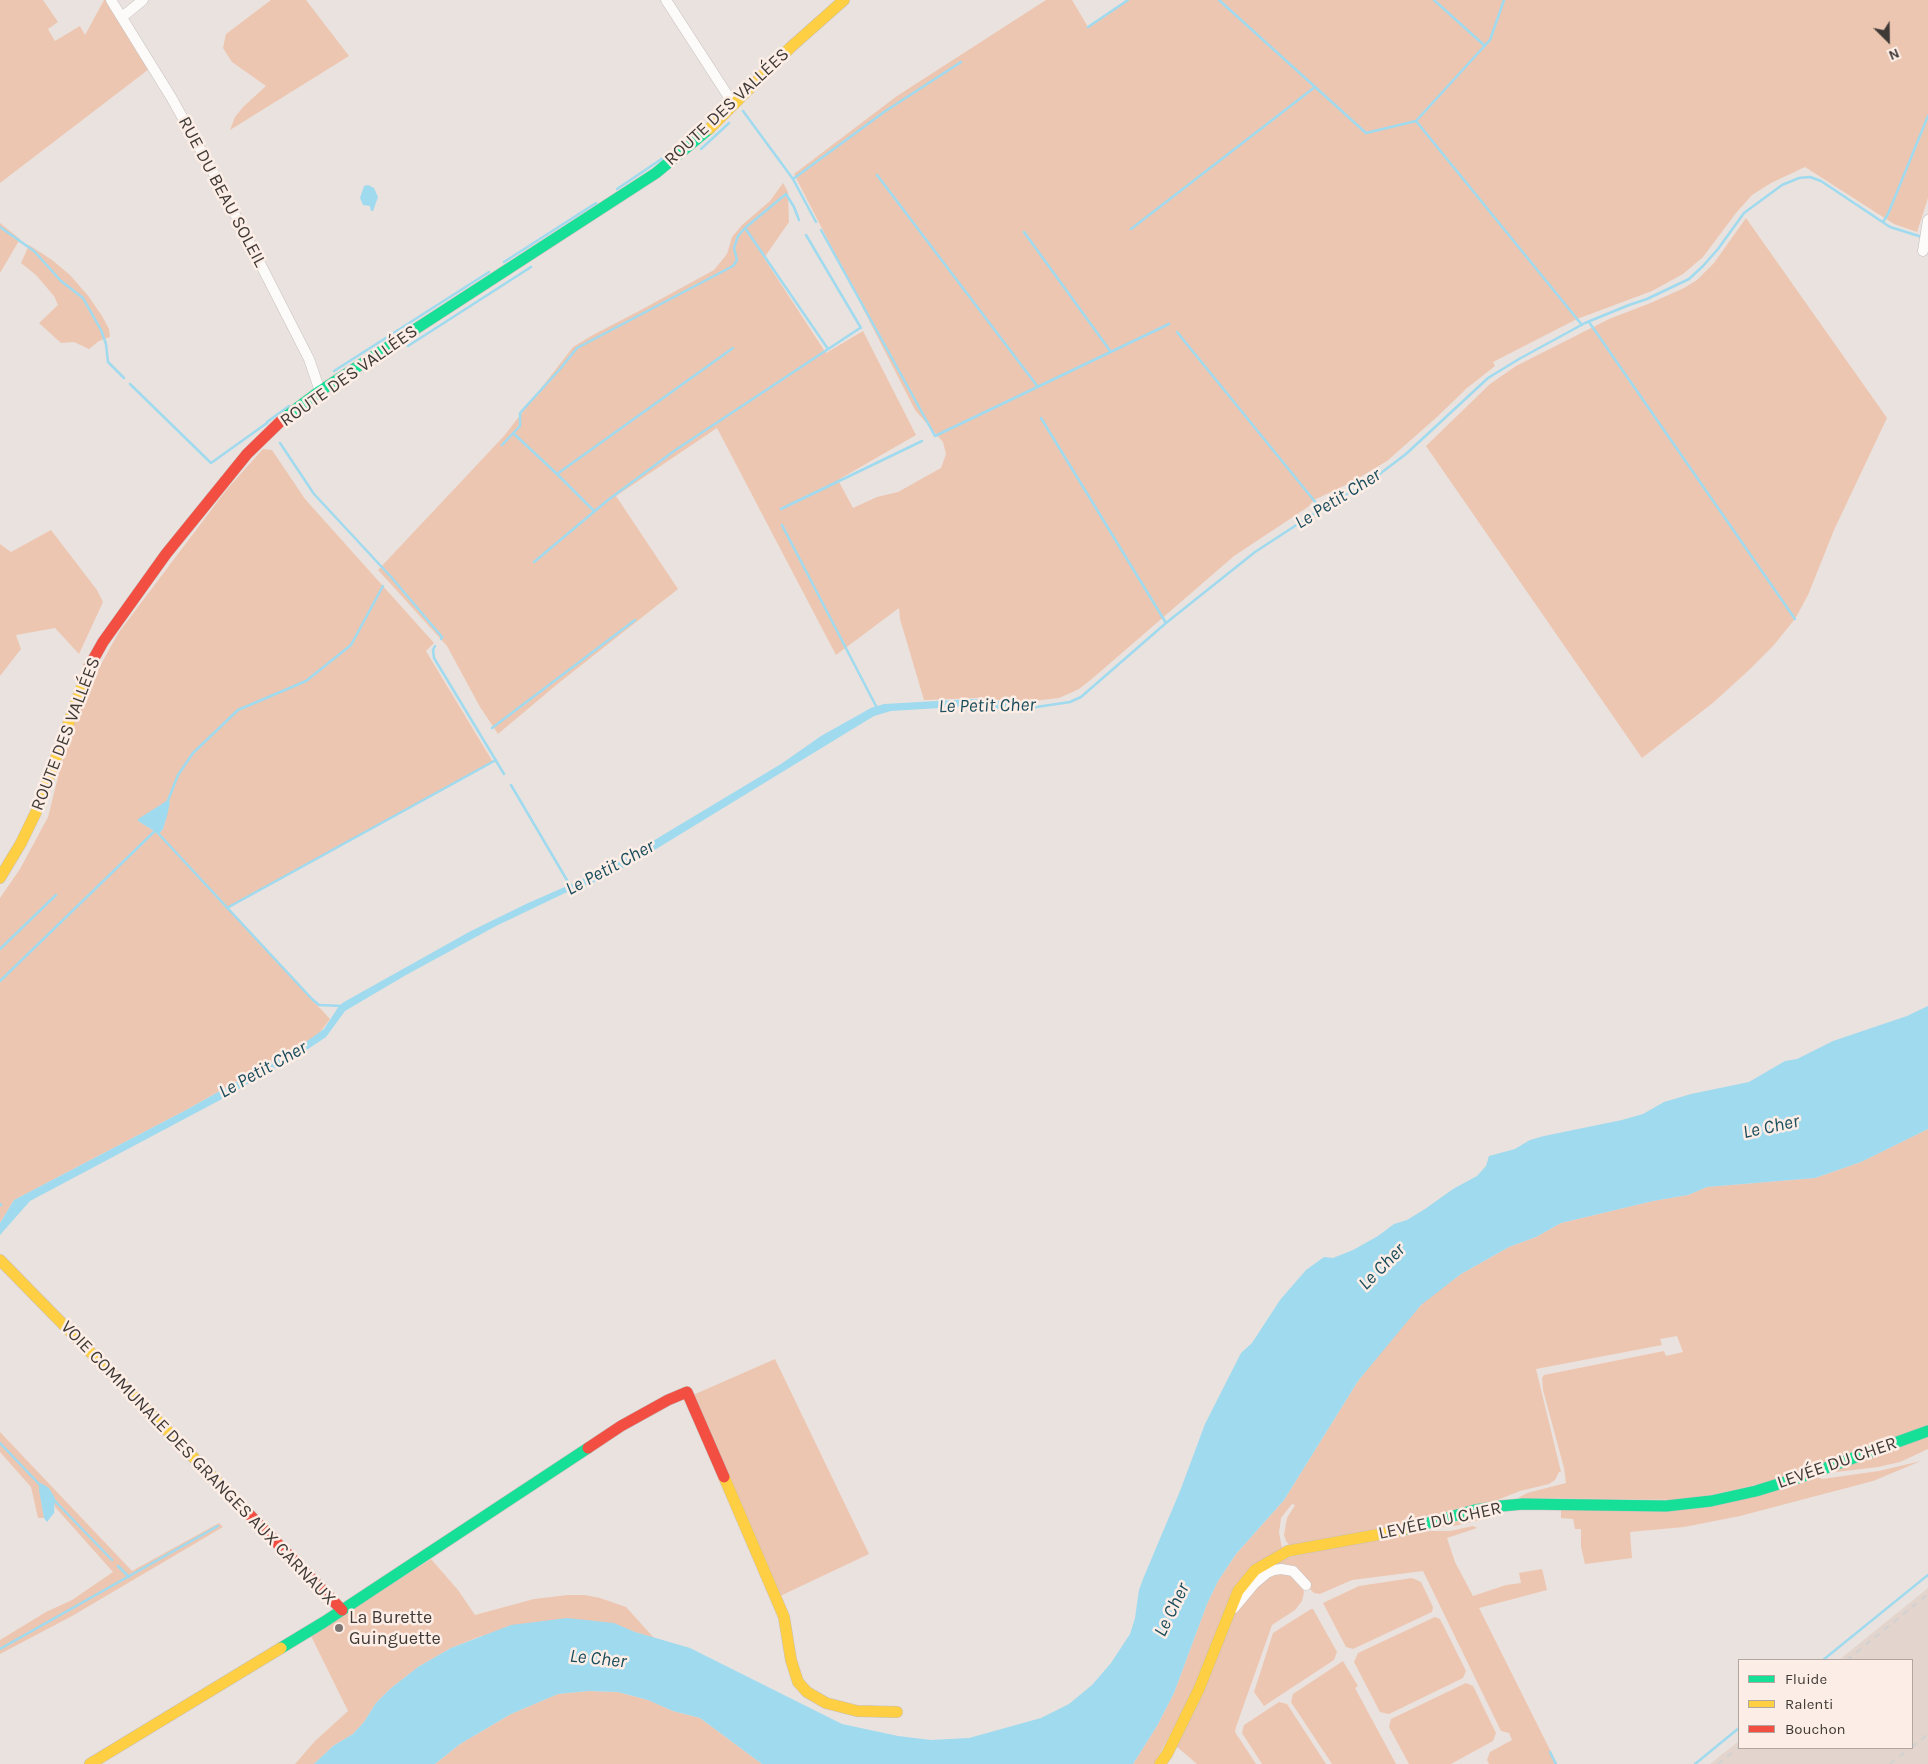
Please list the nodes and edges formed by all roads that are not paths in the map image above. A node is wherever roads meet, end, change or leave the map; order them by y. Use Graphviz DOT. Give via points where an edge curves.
graph roads {
  1 [pos="111,0"];
  2 [pos="143,0"];
  3 [pos="666,0"];
  4 [pos="844,0"];
  5 [pos="122,17"];
  6 [pos="734,105"];
  7 [pos="1927,225"];
  8 [pos="1923,251"];
  9 [pos="320,391"];
  10 [pos="0,878"];
  11 [pos="0,1260"];
  12 [pos="1928,1431"];
  13 [pos="1258,1574"];
  14 [pos="1306,1585"];
  15 [pos="342,1610"];
  16 [pos="897,1712"];
  17 [pos="90,1764"];
  18 [pos="1160,1764"];
  1 -- 5 [label="street, RUE DU BEAU SOLEIL"];
  2 -- 5 [label="street"];
  3 -- 6 [label="street"];
  4 -- 6 [label="street, ROUTE DES VALLÉES" via="791,47"];
  5 -- 9 [label="street, RUE DU BEAU SOLEIL" via="219,183 309,359"];
  6 -- 9 [label="street, ROUTE DES VALLÉES" via="656,173"];
  7 -- 8 [label="street"];
  9 -- 10 [label="street, ROUTE DES VALLÉES" via="268,433 236,466 111,629 84,679 31,824"];
  11 -- 15 [label="street, VOIE COMMUNALE DES GRANGES AUX CARNAUX"];
  12 -- 13 [label="street, LEVÉE DU CHER" via="1798,1478 1729,1498 1666,1506 1523,1504 1475,1510 1406,1529 1288,1551 1268,1560"];
  13 -- 14 [label="street" via="1289,1569 1298,1574"];
  13 -- 18 [label="street, LEVÉE DU CHER" via="1238,1591 1199,1690"];
  15 -- 16 [label="street, VOIE COMMUNALE DES GRANGES AUX CARNAUX" via="621,1426 687,1392 777,1598 798,1682 826,1703 856,1710"];
  15 -- 17 [label="street"];
}
